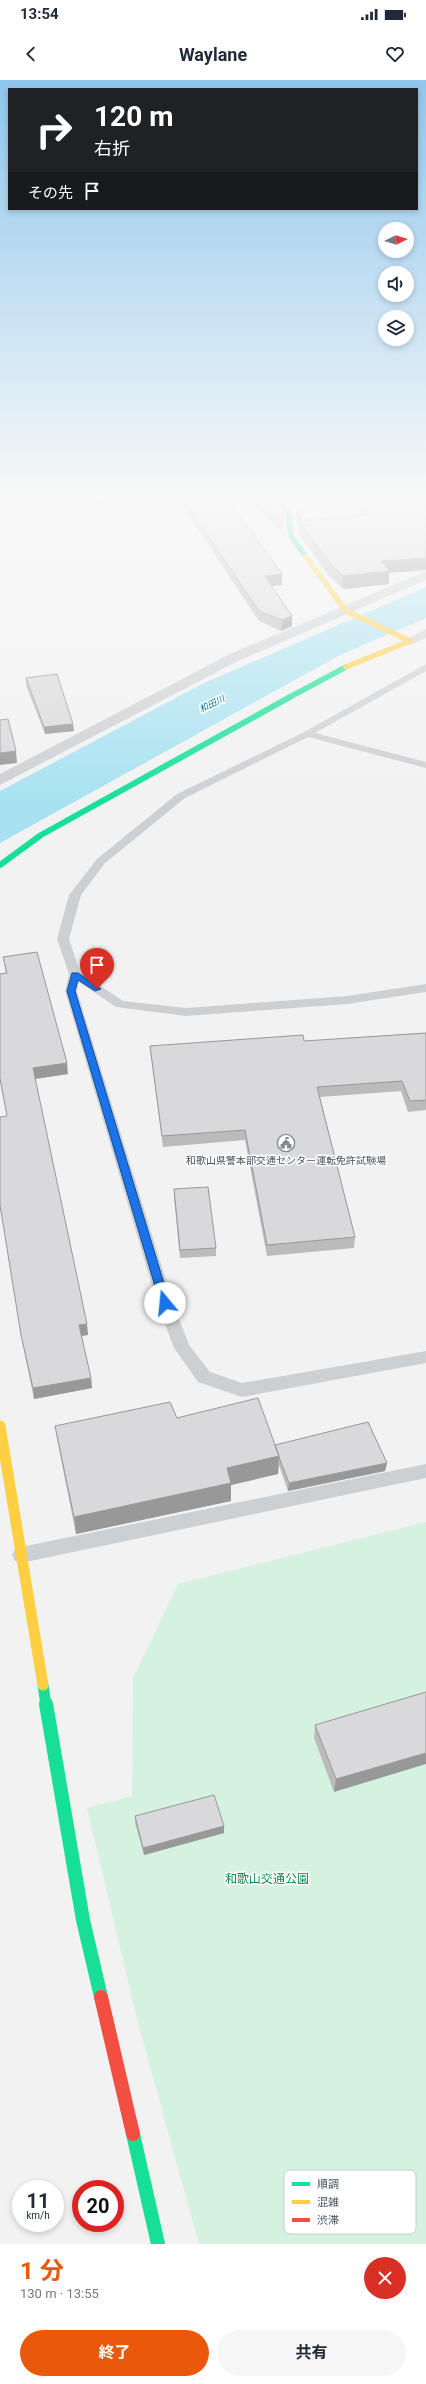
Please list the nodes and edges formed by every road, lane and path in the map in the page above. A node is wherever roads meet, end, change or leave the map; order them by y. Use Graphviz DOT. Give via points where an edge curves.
graph roads {
  1 [pos="337,599"];
  2 [pos="373,599"];
  3 [pos="346,611"];
  4 [pos="426,633"];
  5 [pos="407,639"];
  6 [pos="426,667"];
  7 [pos="307,734"];
  8 [pos="426,765"];
  9 [pos="0,780"];
  10 [pos="0,865"];
  11 [pos="75,974"];
  12 [pos="426,988"];
  13 [pos="426,1357"];
  14 [pos="0,1426"];
  15 [pos="426,1471"];
  16 [pos="21,1554"];
  17 [pos="158,2244"];
  1 -- 3 [label="street"];
  2 -- 3 [label="street"];
  3 -- 5 [label="street"];
  3 -- 9 [label="street" via="233,658"];
  4 -- 5 [label="street"];
  5 -- 10 [label="street" via="355,662 188,752 41,835"];
  6 -- 7 [label="lane"];
  7 -- 8 [label="lane"];
  7 -- 11 [label="lane" via="181,796 101,861 75,895 63,938"];
  11 -- 12 [label="lane" via="120,1004 186,1012 347,1000"];
  11 -- 13 [label="lane" via="71,991 165,1303 182,1348 204,1377 242,1390"];
  14 -- 16 [label="street"];
  15 -- 16 [label="lane"];
  16 -- 17 [label="street" via="83,1920"];
}
